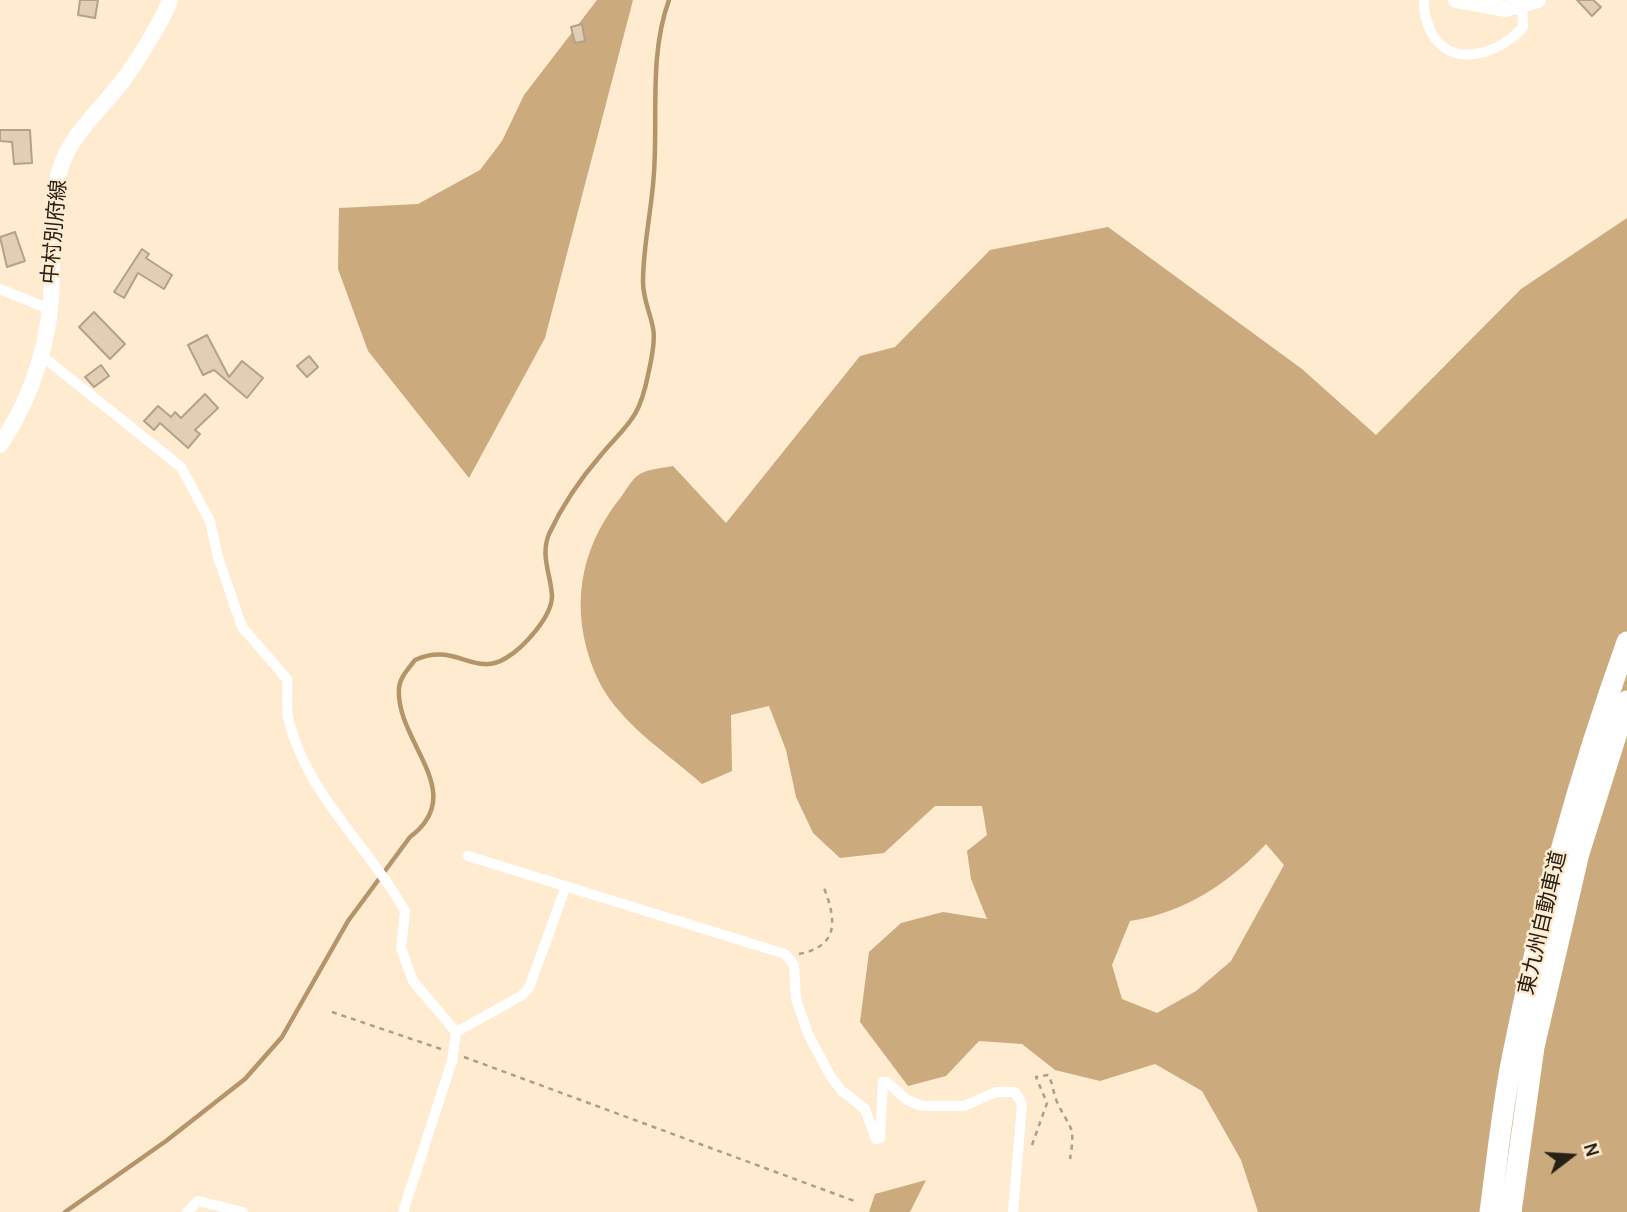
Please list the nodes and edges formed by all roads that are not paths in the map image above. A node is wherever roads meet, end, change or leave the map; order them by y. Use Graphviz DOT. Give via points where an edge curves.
graph roads {
  1 [pos="170,0"];
  2 [pos="1424,0"];
  3 [pos="1456,0"];
  4 [pos="1538,0"];
  5 [pos="1522,6"];
  6 [pos="0,289"];
  7 [pos="49,309"];
  8 [pos="42,356"];
  9 [pos="0,445"];
  10 [pos="1627,642"];
  11 [pos="1627,701"];
  12 [pos="468,856"];
  13 [pos="566,886"];
  14 [pos="456,1032"];
  15 [pos="187,1212"];
  16 [pos="243,1212"];
  17 [pos="404,1212"];
  18 [pos="1013,1212"];
  19 [pos="1490,1212"];
  20 [pos="1511,1212"];
  1 -- 7 [label="main road, 中村別府線" via="123,81 78,133 61,167 51,234"];
  2 -- 5 [label="street" via="1423,13 1432,33 1445,50 1459,55 1485,52 1517,34 1523,27"];
  3 -- 5 [label="main road" via="1495,9"];
  4 -- 5 [label="main road"];
  6 -- 7 [label="street"];
  7 -- 8 [label="main road, 中村別府線"];
  8 -- 9 [label="main road, 中村別府線" via="26,401"];
  8 -- 14 [label="street" via="160,448 186,474 210,521 242,627 288,679 288,714 299,753 405,911 401,948 412,981"];
  10 -- 19 [label="highway, 東九州自動車道" via="1549,889 1511,1061"];
  11 -- 20 [label="highway, 東九州自動車道" via="1579,853 1534,1047"];
  12 -- 13 [label="street"];
  13 -- 14 [label="street" via="529,988"];
  13 -- 18 [label="street" via="785,954 794,965 796,999 808,1034 831,1077 865,1110 876,1139 880,1138 883,1082 922,1106 964,1106 1004,1090 1015,1091 1023,1104"];
  14 -- 17 [label="street"];
  15 -- 16 [label="street" via="198,1201"];
}
